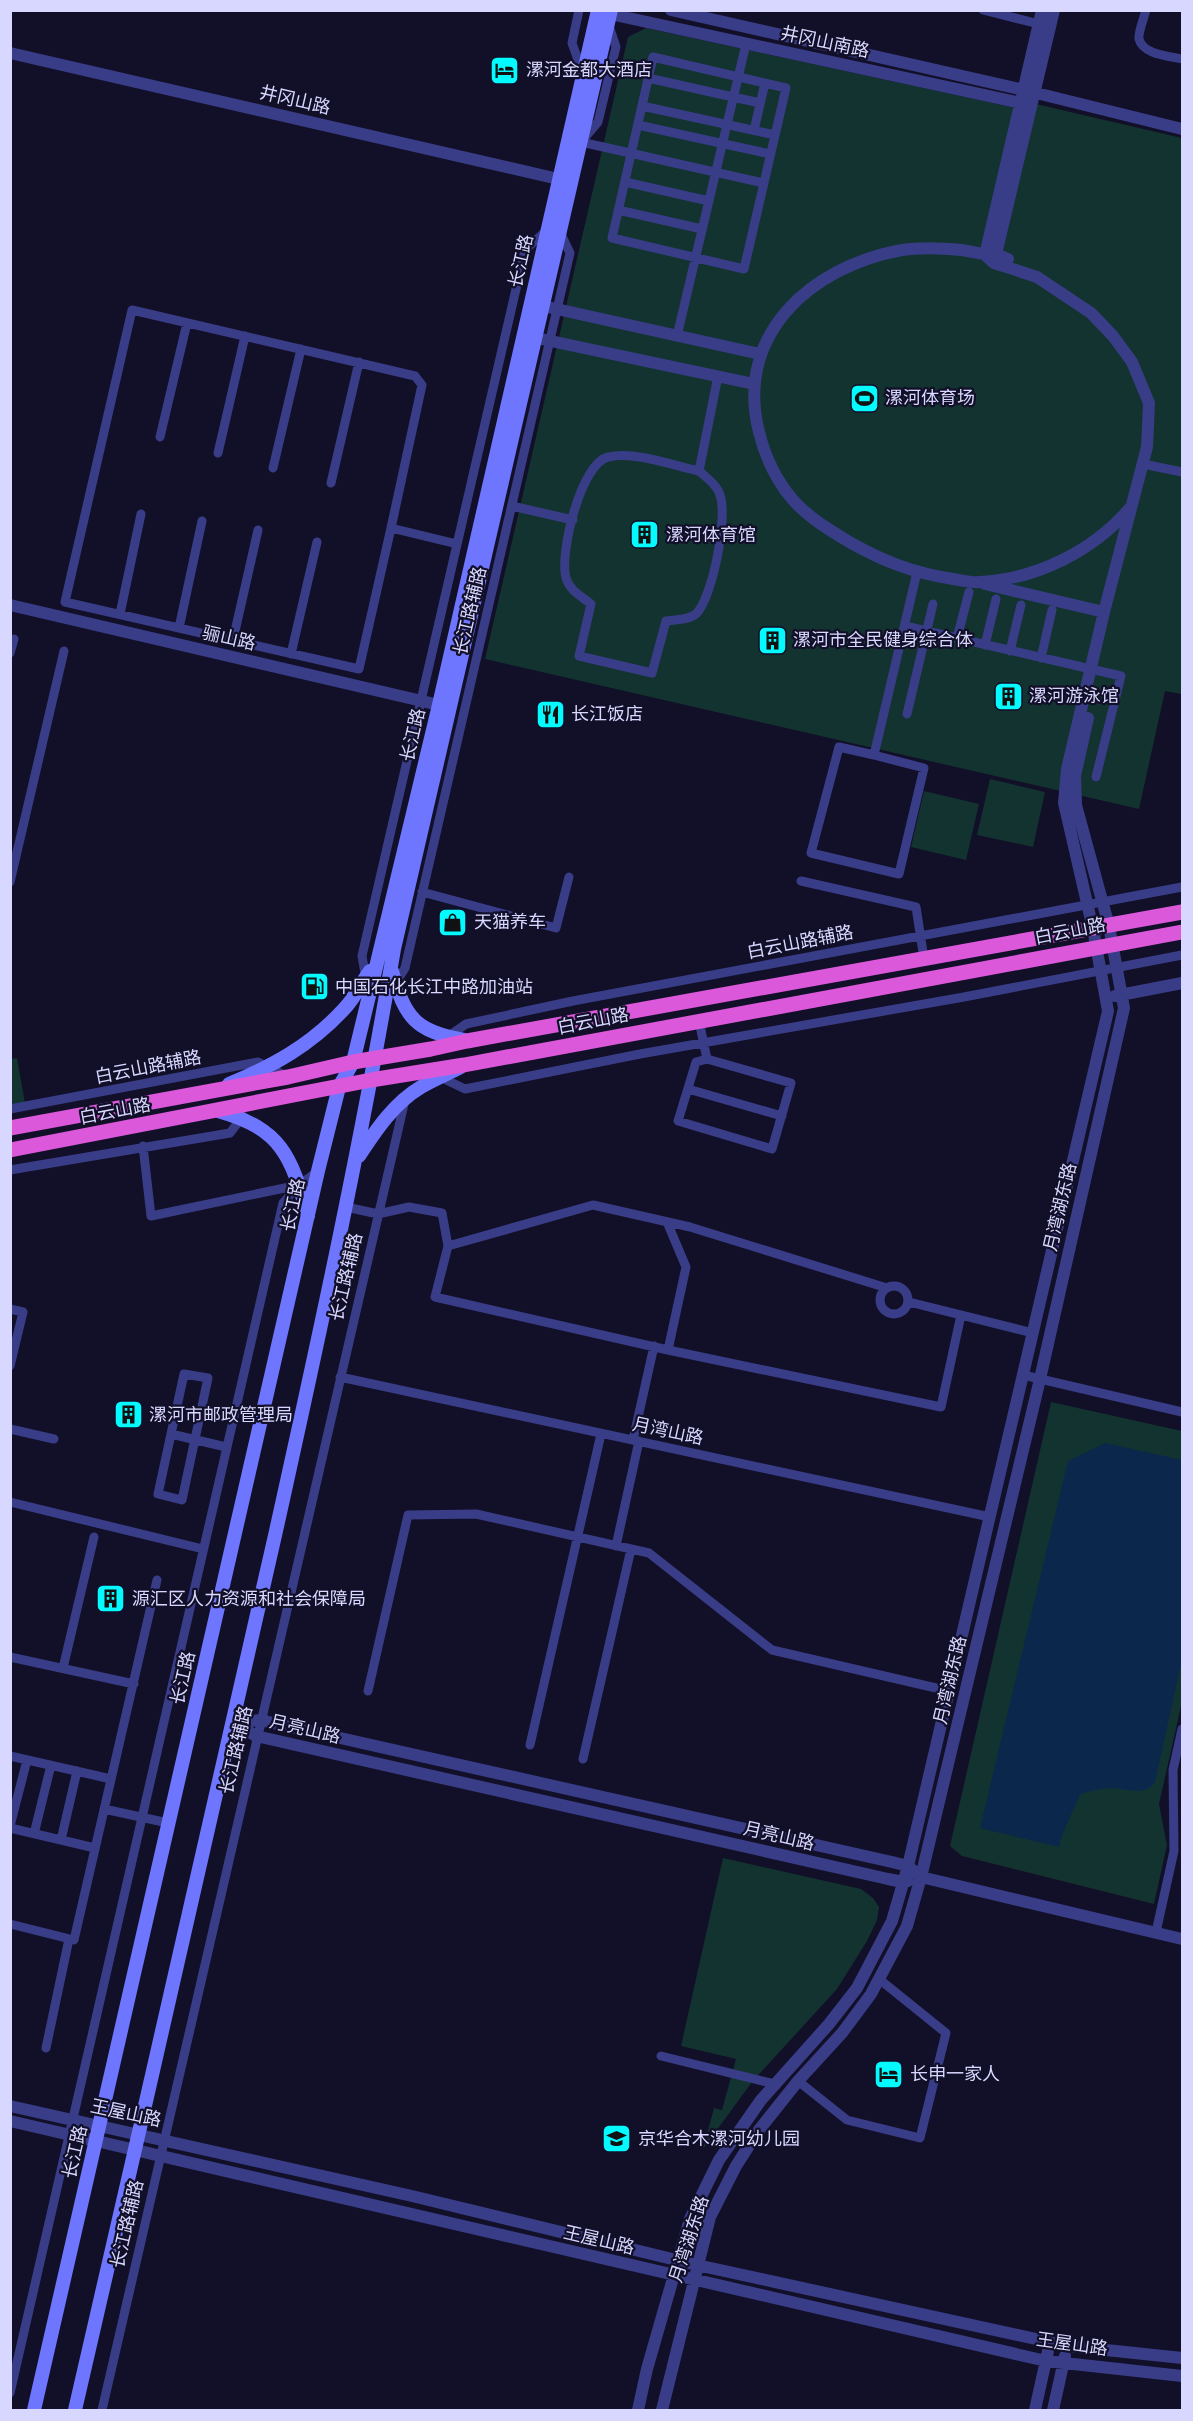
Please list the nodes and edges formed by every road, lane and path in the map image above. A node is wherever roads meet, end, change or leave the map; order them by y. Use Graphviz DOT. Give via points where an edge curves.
graph roads {
  1 [pos="579,10"];
  2 [pos="671,10"];
  3 [pos="983,10"];
  4 [pos="1042,10"];
  5 [pos="1054,10"];
  6 [pos="1146,10"];
  7 [pos="607,14"];
  8 [pos="1039,24"];
  9 [pos="746,44"];
  10 [pos="10,53"];
  11 [pos="1182,59"];
  12 [pos="583,76"];
  13 [pos="738,77"];
  14 [pos="648,78"];
  15 [pos="765,83"];
  16 [pos="1029,91"];
  17 [pos="733,97"];
  18 [pos="760,103"];
  19 [pos="1021,103"];
  20 [pos="642,106"];
  21 [pos="727,124"];
  22 [pos="638,125"];
  23 [pos="1182,129"];
  24 [pos="754,130"];
  25 [pos="775,135"];
  26 [pos="580,142"];
  27 [pos="722,144"];
  28 [pos="631,153"];
  29 [pos="770,154"];
  30 [pos="716,172"];
  31 [pos="565,181"];
  32 [pos="625,182"];
  33 [pos="764,183"];
  34 [pos="709,201"];
  35 [pos="618,210"];
  36 [pos="702,229"];
  37 [pos="553,231"];
  38 [pos="990,254"];
  39 [pos="695,258"];
  40 [pos="543,306"];
  41 [pos="557,309"];
  42 [pos="187,323"];
  43 [pos="245,336"];
  44 [pos="529,336"];
  45 [pos="677,336"];
  46 [pos="550,341"];
  47 [pos="301,349"];
  48 [pos="760,354"];
  49 [pos="359,362"];
  50 [pos="718,376"];
  51 [pos="754,384"];
  52 [pos="160,437"];
  53 [pos="218,453"];
  54 [pos="1146,465"];
  55 [pos="273,468"];
  56 [pos="699,471"];
  57 [pos="1182,472"];
  58 [pos="331,483"];
  59 [pos="1133,505"];
  60 [pos="512,506"];
  61 [pos="141,514"];
  62 [pos="573,520"];
  63 [pos="202,521"];
  64 [pos="391,528"];
  65 [pos="258,530"];
  66 [pos="317,542"];
  67 [pos="457,544"];
  68 [pos="918,572"];
  69 [pos="978,582"];
  70 [pos="969,592"];
  71 [pos="996,599"];
  72 [pos="933,604"];
  73 [pos="10,605"];
  74 [pos="1021,605"];
  75 [pos="1052,610"];
  76 [pos="1104,612"];
  77 [pos="120,614"];
  78 [pos="905,626"];
  79 [pos="179,628"];
  80 [pos="927,631"];
  81 [pos="957,638"];
  82 [pos="14,639"];
  83 [pos="233,640"];
  84 [pos="985,645"];
  85 [pos="64,651"];
  86 [pos="1010,651"];
  87 [pos="10,653"];
  88 [pos="291,654"];
  89 [pos="1041,658"];
  90 [pos="1094,670"];
  91 [pos="420,702"];
  92 [pos="439,705"];
  93 [pos="907,714"];
  94 [pos="874,755"];
  95 [pos="1096,777"];
  96 [pos="569,877"];
  97 [pos="801,881"];
  98 [pos="10,882"];
  99 [pos="1182,887"];
  100 [pos="422,892"];
  101 [pos="1103,902"];
  102 [pos="1088,905"];
  103 [pos="1182,912"];
  104 [pos="1109,926"];
  105 [pos="1093,929"];
  106 [pos="1182,932"];
  107 [pos="920,936"];
  108 [pos="1112,943"];
  109 [pos="1096,946"];
  110 [pos="1182,955"];
  111 [pos="924,959"];
  112 [pos="384,965"];
  113 [pos="1116,966"];
  114 [pos="1100,970"];
  115 [pos="396,983"];
  116 [pos="1182,983"];
  117 [pos="367,984"];
  118 [pos="386,994"];
  119 [pos="1121,995"];
  120 [pos="1105,998"];
  121 [pos="699,1021"];
  122 [pos="448,1037"];
  123 [pos="466,1041"];
  124 [pos="704,1042"];
  125 [pos="431,1049"];
  126 [pos="707,1059"];
  127 [pos="374,1060"];
  128 [pos="353,1062"];
  129 [pos="270,1067"];
  130 [pos="435,1074"];
  131 [pos="288,1077"];
  132 [pos="371,1080"];
  133 [pos="339,1087"];
  134 [pos="215,1089"];
  135 [pos="688,1089"];
  136 [pos="405,1098"];
  137 [pos="253,1104"];
  138 [pos="10,1110"];
  139 [pos="218,1111"];
  140 [pos="782,1116"];
  141 [pos="241,1118"];
  142 [pos="10,1128"];
  143 [pos="143,1146"];
  144 [pos="10,1150"];
  145 [pos="354,1163"];
  146 [pos="10,1170"];
  147 [pos="318,1171"];
  148 [pos="299,1185"];
  149 [pos="346,1207"];
  150 [pos="378,1214"];
  151 [pos="309,1218"];
  152 [pos="667,1222"];
  153 [pos="448,1246"];
  154 [pos="887,1288"];
  155 [pos="909,1302"];
  156 [pos="10,1309"];
  157 [pos="960,1315"];
  158 [pos="1033,1334"];
  159 [pos="654,1346"];
  160 [pos="668,1350"];
  161 [pos="10,1366"];
  162 [pos="1023,1375"];
  163 [pos="340,1377"];
  164 [pos="1040,1379"];
  165 [pos="1182,1412"];
  166 [pos="10,1429"];
  167 [pos="171,1434"];
  168 [pos="601,1434"];
  169 [pos="54,1439"];
  170 [pos="195,1440"];
  171 [pos="636,1441"];
  172 [pos="226,1447"];
  173 [pos="10,1502"];
  174 [pos="990,1517"];
  175 [pos="94,1537"];
  176 [pos="578,1537"];
  177 [pos="616,1546"];
  178 [pos="203,1549"];
  179 [pos="631,1549"];
  180 [pos="157,1580"];
  181 [pos="10,1657"];
  182 [pos="63,1668"];
  183 [pos="134,1684"];
  184 [pos="368,1691"];
  185 [pos="949,1691"];
  186 [pos="260,1720"];
  187 [pos="234,1723"];
  188 [pos="1182,1729"];
  189 [pos="256,1736"];
  190 [pos="530,1745"];
  191 [pos="10,1756"];
  192 [pos="583,1759"];
  193 [pos="27,1760"];
  194 [pos="51,1765"];
  195 [pos="77,1771"];
  196 [pos="111,1779"];
  197 [pos="104,1809"];
  198 [pos="141,1817"];
  199 [pos="168,1823"];
  200 [pos="10,1827"];
  201 [pos="34,1834"];
  202 [pos="61,1840"];
  203 [pos="95,1848"];
  204 [pos="908,1866"];
  205 [pos="921,1877"];
  206 [pos="903,1882"];
  207 [pos="10,1924"];
  208 [pos="1156,1932"];
  209 [pos="69,1939"];
  210 [pos="1182,1939"];
  211 [pos="879,1979"];
  212 [pos="46,2048"];
  213 [pos="661,2056"];
  214 [pos="798,2081"];
  215 [pos="775,2084"];
  216 [pos="10,2106"];
  217 [pos="72,2119"];
  218 [pos="10,2121"];
  219 [pos="99,2125"];
  220 [pos="69,2134"];
  221 [pos="138,2134"];
  222 [pos="163,2139"];
  223 [pos="96,2140"];
  224 [pos="134,2149"];
  225 [pos="160,2155"];
  226 [pos="678,2260"];
  227 [pos="697,2265"];
  228 [pos="674,2276"];
  229 [pos="693,2281"];
  230 [pos="1050,2342"];
  231 [pos="1068,2346"];
  232 [pos="1182,2358"];
  233 [pos="1046,2361"];
  234 [pos="1064,2363"];
  235 [pos="1182,2376"];
  236 [pos="10,2393"];
  237 [pos="34,2410"];
  238 [pos="75,2410"];
  239 [pos="102,2410"];
  240 [pos="638,2410"];
  241 [pos="662,2410"];
  242 [pos="1035,2410"];
  243 [pos="1053,2410"];
  1 -- 12 [label="street" via="572,43"];
  2 -- 16 [label="street, 井冈山南路"];
  3 -- 8 [label="street"];
  4 -- 8 [label="street"];
  5 -- 16 [label="street"];
  6 -- 11 [label="street" via="1139,38 1142,45 1155,53"];
  7 -- 9 [label="street, 井冈山南路"];
  7 -- 12 [label="main road, 长江路"];
  7 -- 26 [label="main road, 长江路"];
  8 -- 16 [label="street"];
  9 -- 13 [label="street"];
  9 -- 19 [label="street, 井冈山南路"];
  10 -- 31 [label="street, 井冈山路"];
  12 -- 31 [label="main road, 长江路"];
  13 -- 14 [label="street" via="653,57"];
  13 -- 15 [label="street"];
  13 -- 17 [label="street"];
  14 -- 17 [label="street"];
  14 -- 20 [label="street"];
  15 -- 18 [label="street"];
  15 -- 25 [label="street" via="786,88"];
  16 -- 19 [label="street"];
  16 -- 23 [label="street, 井冈山南路"];
  16 -- 38 [label="street"];
  17 -- 18 [label="street"];
  17 -- 21 [label="street"];
  18 -- 24 [label="street"];
  19 -- 38 [label="street"];
  20 -- 21 [label="street"];
  20 -- 22 [label="street"];
  21 -- 24 [label="street"];
  21 -- 27 [label="street"];
  22 -- 27 [label="street"];
  22 -- 28 [label="street"];
  24 -- 25 [label="street"];
  25 -- 29 [label="street"];
  26 -- 28 [label="street"];
  26 -- 31 [label="main road, 长江路"];
  27 -- 29 [label="street"];
  27 -- 30 [label="street"];
  28 -- 30 [label="street"];
  28 -- 32 [label="street"];
  29 -- 33 [label="street"];
  30 -- 33 [label="street"];
  30 -- 34 [label="street"];
  31 -- 37 [label="main road, 长江路"];
  32 -- 34 [label="street"];
  32 -- 35 [label="street"];
  33 -- 39 [label="street" via="744,269"];
  34 -- 36 [label="street"];
  35 -- 36 [label="street"];
  35 -- 39 [label="street" via="612,238"];
  36 -- 39 [label="street"];
  37 -- 40 [label="main road, 长江路"];
  37 -- 41 [label="street, 长江路辅路" via="570,253"];
  37 -- 44 [label="main road, 长江路"];
  37 -- 67 [label="street, 长江路辅路" via="525,250"];
  38 -- 48 [label="street" via="902,250 841,270 802,296 779,318"];
  38 -- 54 [label="street" via="1040,271 1069,289 1097,310 1120,336 1138,363 1153,401 1154,444"];
  39 -- 45 [label="street"];
  40 -- 41 [label="street"];
  40 -- 44 [label="main road, 长江路"];
  41 -- 45 [label="street"];
  41 -- 46 [label="street, 长江路辅路"];
  42 -- 43 [label="street"];
  42 -- 52 [label="street"];
  42 -- 77 [label="street" via="132,310 64,602"];
  43 -- 47 [label="street"];
  43 -- 53 [label="street"];
  44 -- 46 [label="street"];
  44 -- 92 [label="main road, 长江路"];
  44 -- 112 [label="main road, 长江路"];
  45 -- 48 [label="street"];
  46 -- 50 [label="street"];
  46 -- 60 [label="street, 长江路辅路"];
  47 -- 49 [label="street"];
  47 -- 55 [label="street"];
  48 -- 51 [label="street"];
  49 -- 58 [label="street"];
  49 -- 64 [label="street" via="416,376 423,385"];
  50 -- 51 [label="street"];
  50 -- 56 [label="street"];
  51 -- 68 [label="street" via="754,413 762,443 773,472 794,501 825,527 861,548 888,563"];
  54 -- 57 [label="street"];
  54 -- 59 [label="street"];
  54 -- 90 [label="street"];
  56 -- 62 [label="street" via="635,456 607,457 587,479 578,496"];
  56 -- 62 [label="street" via="716,487 722,503 722,527 711,585 696,613 666,621 652,673 579,657 591,604 572,590 566,577 564,553"];
  59 -- 69 [label="street" via="1095,541 1058,563 1021,575"];
  59 -- 76 [label="street"];
  60 -- 62 [label="street"];
  60 -- 100 [label="street, 长江路辅路"];
  61 -- 77 [label="street"];
  63 -- 79 [label="street"];
  64 -- 67 [label="street"];
  64 -- 88 [label="street" via="359,669"];
  65 -- 83 [label="street"];
  66 -- 88 [label="street"];
  67 -- 91 [label="street, 长江路辅路"];
  68 -- 69 [label="street"];
  68 -- 78 [label="street"];
  69 -- 76 [label="street"];
  70 -- 81 [label="street"];
  71 -- 84 [label="street"];
  72 -- 80 [label="street"];
  73 -- 91 [label="street, 骊山路"];
  74 -- 86 [label="street"];
  75 -- 89 [label="street"];
  76 -- 90 [label="street"];
  77 -- 79 [label="street"];
  78 -- 80 [label="street"];
  78 -- 94 [label="street"];
  79 -- 83 [label="street"];
  80 -- 81 [label="street"];
  80 -- 93 [label="street"];
  81 -- 84 [label="street"];
  82 -- 87 [label="street"];
  83 -- 88 [label="street"];
  84 -- 86 [label="street"];
  85 -- 98 [label="street"];
  86 -- 89 [label="street"];
  89 -- 90 [label="street"];
  90 -- 95 [label="street" via="1121,676"];
  90 -- 101 [label="street, 月湾湖东路" via="1075,776 1076,805"];
  90 -- 102 [label="street, 月湾湖东路" via="1067,769 1064,803"];
  91 -- 92 [label="street, 骊山路"];
  91 -- 117 [label="street, 长江路辅路" via="362,956"];
  92 -- 112 [label="main road, 长江路"];
  94 -- 94 [label="street" via="924,768 899,874 811,853 838,747"];
  96 -- 100 [label="street" via="556,928"];
  97 -- 107 [label="street" via="916,907"];
  99 -- 101 [label="street, 白云山路辅路"];
  100 -- 115 [label="street, 长江路辅路" via="405,968"];
  101 -- 102 [label="street, 白云山路辅路"];
  101 -- 104 [label="street, 月湾湖东路"];
  102 -- 105 [label="street, 月湾湖东路"];
  102 -- 107 [label="street, 白云山路辅路"];
  103 -- 104 [label="highway, 白云山路"];
  104 -- 105 [label="highway, 白云山路"];
  104 -- 108 [label="street, 月湾湖东路"];
  105 -- 109 [label="street, 月湾湖东路"];
  105 -- 111 [label="highway, 白云山路"];
  106 -- 108 [label="highway, 白云山路"];
  107 -- 111 [label="street"];
  107 -- 122 [label="street, 白云山路辅路" via="466,1024"];
  108 -- 109 [label="highway, 白云山路"];
  108 -- 113 [label="street, 月湾湖东路"];
  109 -- 114 [label="street, 月湾湖东路"];
  109 -- 121 [label="highway, 白云山路"];
  110 -- 113 [label="street"];
  111 -- 123 [label="highway, 白云山路"];
  112 -- 115 [label="main road"];
  112 -- 117 [label="main road"];
  112 -- 118 [label="main road, 长江路"];
  113 -- 114 [label="street"];
  113 -- 119 [label="street, 月湾湖东路"];
  114 -- 120 [label="street, 月湾湖东路"];
  114 -- 124 [label="street"];
  115 -- 118 [label="street, 长江路辅路"];
  115 -- 122 [label="main road" via="401,1002 412,1019 426,1030"];
  116 -- 119 [label="street"];
  117 -- 128 [label="main road, 长江路"];
  117 -- 129 [label="main road" via="323,1029"];
  118 -- 127 [label="main road, 长江路"];
  119 -- 120 [label="street"];
  119 -- 164 [label="street, 月湾湖东路" via="1124,1008"];
  120 -- 158 [label="street, 月湾湖东路" via="1108,1011"];
  121 -- 124 [label="street"];
  121 -- 130 [label="highway, 白云山路" via="464,1065"];
  122 -- 123 [label="main road"];
  122 -- 125 [label="street, 白云山路辅路"];
  123 -- 125 [label="highway, 白云山路"];
  124 -- 126 [label="street"];
  124 -- 130 [label="street" via="465,1089"];
  125 -- 127 [label="highway, 白云山路"];
  126 -- 135 [label="street" via="696,1062"];
  126 -- 140 [label="street" via="791,1083"];
  127 -- 128 [label="highway, 白云山路"];
  127 -- 132 [label="main road, 长江路"];
  128 -- 131 [label="highway, 白云山路"];
  128 -- 132 [label="main road"];
  128 -- 133 [label="main road, 长江路"];
  129 -- 131 [label="street, 白云山路辅路"];
  129 -- 134 [label="main road"];
  129 -- 138 [label="street, 白云山路辅路" via="258,1062"];
  130 -- 132 [label="highway, 白云山路"];
  130 -- 136 [label="main road"];
  131 -- 134 [label="highway, 白云山路"];
  132 -- 133 [label="highway, 白云山路"];
  132 -- 145 [label="main road, 长江路"];
  133 -- 137 [label="highway, 白云山路"];
  133 -- 147 [label="main road, 长江路"];
  134 -- 142 [label="highway, 白云山路"];
  135 -- 140 [label="street"];
  135 -- 140 [label="street" via="678,1121 772,1149"];
  136 -- 145 [label="main road" via="381,1122"];
  136 -- 150 [label="street, 长江路辅路"];
  137 -- 139 [label="highway, 白云山路"];
  137 -- 141 [label="street"];
  139 -- 141 [label="main road"];
  139 -- 144 [label="highway, 白云山路"];
  141 -- 143 [label="street" via="230,1132"];
  141 -- 148 [label="main road" via="262,1129 281,1146"];
  143 -- 146 [label="street"];
  143 -- 148 [label="street" via="151,1216"];
  145 -- 149 [label="main road, 长江路"];
  147 -- 148 [label="street"];
  147 -- 151 [label="main road, 长江路"];
  148 -- 151 [label="main road"];
  148 -- 172 [label="street" via="283,1203"];
  149 -- 150 [label="street"];
  149 -- 187 [label="main road, 长江路"];
  150 -- 153 [label="street" via="409,1207 442,1213"];
  150 -- 163 [label="street, 长江路辅路"];
  151 -- 199 [label="main road, 长江路"];
  152 -- 153 [label="street" via="592,1205"];
  152 -- 154 [label="street"];
  152 -- 160 [label="street" via="686,1267"];
  153 -- 159 [label="street" via="435,1297"];
  154 -- 155 [label="street" via="896,1285 904,1289"];
  154 -- 155 [label="street" via="880,1300 887,1312 900,1313"];
  155 -- 157 [label="street"];
  156 -- 161 [label="street" via="23,1312"];
  157 -- 158 [label="street"];
  157 -- 160 [label="street" via="941,1407"];
  158 -- 162 [label="street, 月湾湖东路"];
  159 -- 160 [label="street"];
  159 -- 171 [label="street"];
  162 -- 164 [label="street"];
  162 -- 174 [label="street, 月湾湖东路"];
  163 -- 168 [label="street, 月湾山路"];
  163 -- 186 [label="street, 长江路辅路"];
  164 -- 165 [label="street"];
  164 -- 205 [label="street, 月湾湖东路"];
  166 -- 169 [label="street"];
  167 -- 170 [label="street"];
  167 -- 170 [label="street" via="159,1494 182,1500"];
  167 -- 170 [label="street" via="184,1374 208,1378"];
  168 -- 171 [label="street, 月湾山路"];
  168 -- 176 [label="street"];
  170 -- 172 [label="street"];
  171 -- 174 [label="street, 月湾山路"];
  171 -- 177 [label="street"];
  172 -- 178 [label="street"];
  173 -- 178 [label="street"];
  174 -- 185 [label="street, 月湾湖东路"];
  175 -- 182 [label="street"];
  176 -- 177 [label="street"];
  176 -- 184 [label="street" via="476,1514 408,1515"];
  176 -- 190 [label="street"];
  177 -- 179 [label="street"];
  178 -- 198 [label="street"];
  179 -- 185 [label="street" via="649,1553 772,1650"];
  179 -- 192 [label="street"];
  180 -- 183 [label="street"];
  181 -- 182 [label="street"];
  182 -- 183 [label="street"];
  183 -- 196 [label="street"];
  185 -- 204 [label="street, 月湾湖东路"];
  186 -- 187 [label="street, 月亮山路"];
  186 -- 189 [label="street, 长江路辅路"];
  186 -- 204 [label="street, 月亮山路"];
  187 -- 189 [label="street, 月亮山路"];
  187 -- 221 [label="main road, 长江路"];
  188 -- 208 [label="street" via="1173,1770 1174,1851"];
  189 -- 206 [label="street, 月亮山路"];
  189 -- 222 [label="street, 长江路辅路"];
  191 -- 193 [label="street"];
  193 -- 194 [label="street"];
  193 -- 200 [label="street"];
  194 -- 195 [label="street"];
  194 -- 201 [label="street"];
  195 -- 196 [label="street"];
  195 -- 202 [label="street"];
  196 -- 197 [label="street"];
  197 -- 198 [label="street"];
  197 -- 203 [label="street"];
  198 -- 199 [label="street"];
  198 -- 217 [label="street"];
  199 -- 219 [label="main road, 长江路"];
  200 -- 201 [label="street"];
  201 -- 202 [label="street"];
  202 -- 203 [label="street"];
  203 -- 209 [label="street" via="74,1940"];
  204 -- 205 [label="street, 月亮山路"];
  204 -- 206 [label="street, 月湾湖东路"];
  205 -- 206 [label="street, 月亮山路"];
  205 -- 208 [label="street, 月亮山路"];
  205 -- 211 [label="street, 月湾湖东路" via="907,1926"];
  206 -- 215 [label="street, 月湾湖东路" via="892,1921 857,1988"];
  207 -- 209 [label="street"];
  208 -- 210 [label="street, 月亮山路"];
  209 -- 212 [label="street"];
  211 -- 214 [label="street, 月湾湖东路" via="842,2033"];
  211 -- 214 [label="street" via="946,2033 920,2138 847,2120"];
  213 -- 215 [label="street"];
  214 -- 227 [label="street, 月湾湖东路" via="736,2166 711,2217"];
  215 -- 226 [label="street, 月湾湖东路" via="719,2160 690,2219"];
  216 -- 217 [label="street, 王屋山路"];
  217 -- 219 [label="street, 王屋山路"];
  217 -- 220 [label="street"];
  218 -- 220 [label="street, 王屋山路"];
  219 -- 221 [label="street, 王屋山路"];
  219 -- 223 [label="main road, 长江路"];
  220 -- 223 [label="street, 王屋山路"];
  220 -- 236 [label="street"];
  221 -- 222 [label="street, 王屋山路"];
  221 -- 224 [label="main road, 长江路"];
  222 -- 225 [label="street, 长江路辅路"];
  222 -- 226 [label="street, 王屋山路"];
  223 -- 224 [label="street, 王屋山路"];
  223 -- 237 [label="main road, 长江路"];
  224 -- 225 [label="street, 王屋山路"];
  224 -- 238 [label="main road, 长江路"];
  225 -- 228 [label="street, 王屋山路"];
  225 -- 239 [label="street, 长江路辅路"];
  226 -- 227 [label="street, 王屋山路"];
  226 -- 228 [label="street, 月湾湖东路"];
  227 -- 229 [label="street, 月湾湖东路"];
  227 -- 230 [label="street, 王屋山路"];
  228 -- 229 [label="street, 王屋山路"];
  228 -- 240 [label="street, 月湾湖东路"];
  229 -- 233 [label="street, 王屋山路"];
  229 -- 241 [label="street, 月湾湖东路"];
  230 -- 231 [label="street, 王屋山路"];
  230 -- 233 [label="street"];
  231 -- 232 [label="street, 王屋山路"];
  231 -- 234 [label="street"];
  233 -- 234 [label="street, 王屋山路"];
  233 -- 242 [label="street"];
  234 -- 235 [label="street, 王屋山路"];
  234 -- 243 [label="street"];
}
